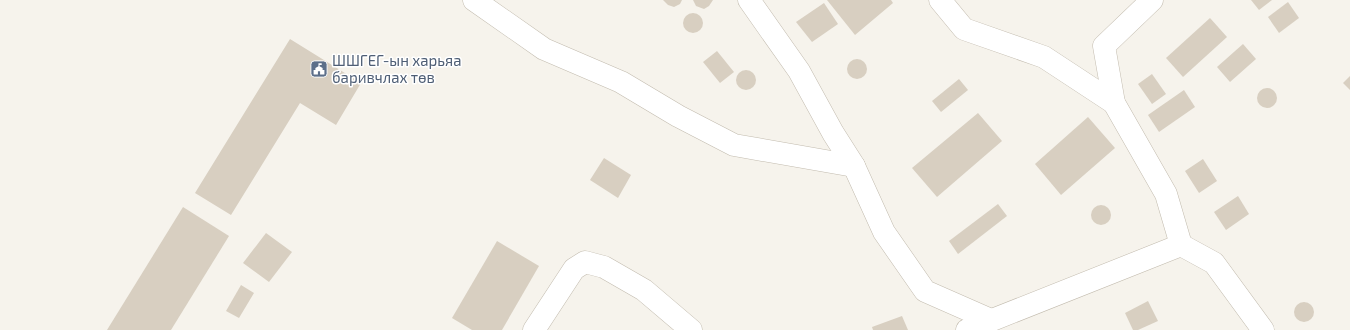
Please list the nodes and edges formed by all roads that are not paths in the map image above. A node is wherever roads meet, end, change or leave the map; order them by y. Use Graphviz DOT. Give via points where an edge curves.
graph roads {
  1 [pos="474,0"];
  2 [pos="749,0"];
  3 [pos="940,0"];
  4 [pos="1152,0"];
  5 [pos="1114,103"];
  6 [pos="854,166"];
  7 [pos="1181,245"];
  8 [pos="991,320"];
  9 [pos="534,330"];
  10 [pos="691,330"];
  11 [pos="967,330"];
  12 [pos="1263,330"];
  1 -- 6 [label="street" via="544,49 621,82 734,145"];
  2 -- 6 [label="street" via="799,71"];
  3 -- 5 [label="street" via="964,30 1044,57"];
  4 -- 5 [label="street" via="1104,46"];
  5 -- 7 [label="street" via="1166,194"];
  6 -- 8 [label="street" via="884,232 925,291"];
  7 -- 8 [label="street"];
  7 -- 12 [label="street" via="1214,262"];
  8 -- 11 [label="street"];
  9 -- 10 [label="street" via="574,269 585,262 604,267 644,290"];
}
